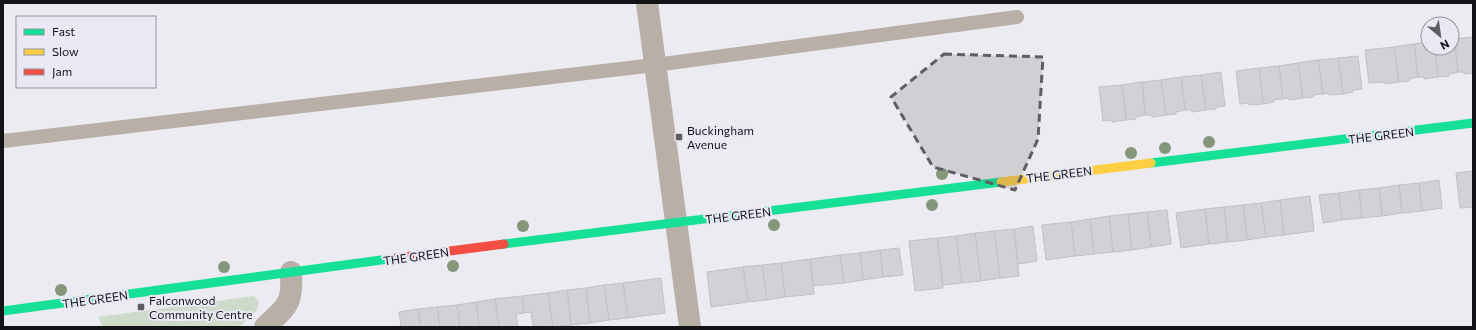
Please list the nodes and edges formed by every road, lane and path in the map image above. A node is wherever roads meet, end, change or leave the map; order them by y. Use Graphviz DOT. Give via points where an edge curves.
graph roads {
  1 [pos="647,3"];
  2 [pos="1017,17"];
  3 [pos="656,65"];
  4 [pos="1473,123"];
  5 [pos="3,142"];
  6 [pos="676,223"];
  7 [pos="291,272"];
  8 [pos="3,311"];
  9 [pos="265,327"];
  10 [pos="690,327"];
  1 -- 3 [label="street"];
  2 -- 3 [label="lane"];
  3 -- 5 [label="lane"];
  3 -- 6 [label="street"];
  4 -- 6 [label="street, THE GREEN"];
  6 -- 7 [label="street, THE GREEN"];
  6 -- 10 [label="street"];
  7 -- 8 [label="street, THE GREEN"];
  7 -- 9 [label="street" via="292,290 287,306"];
}
